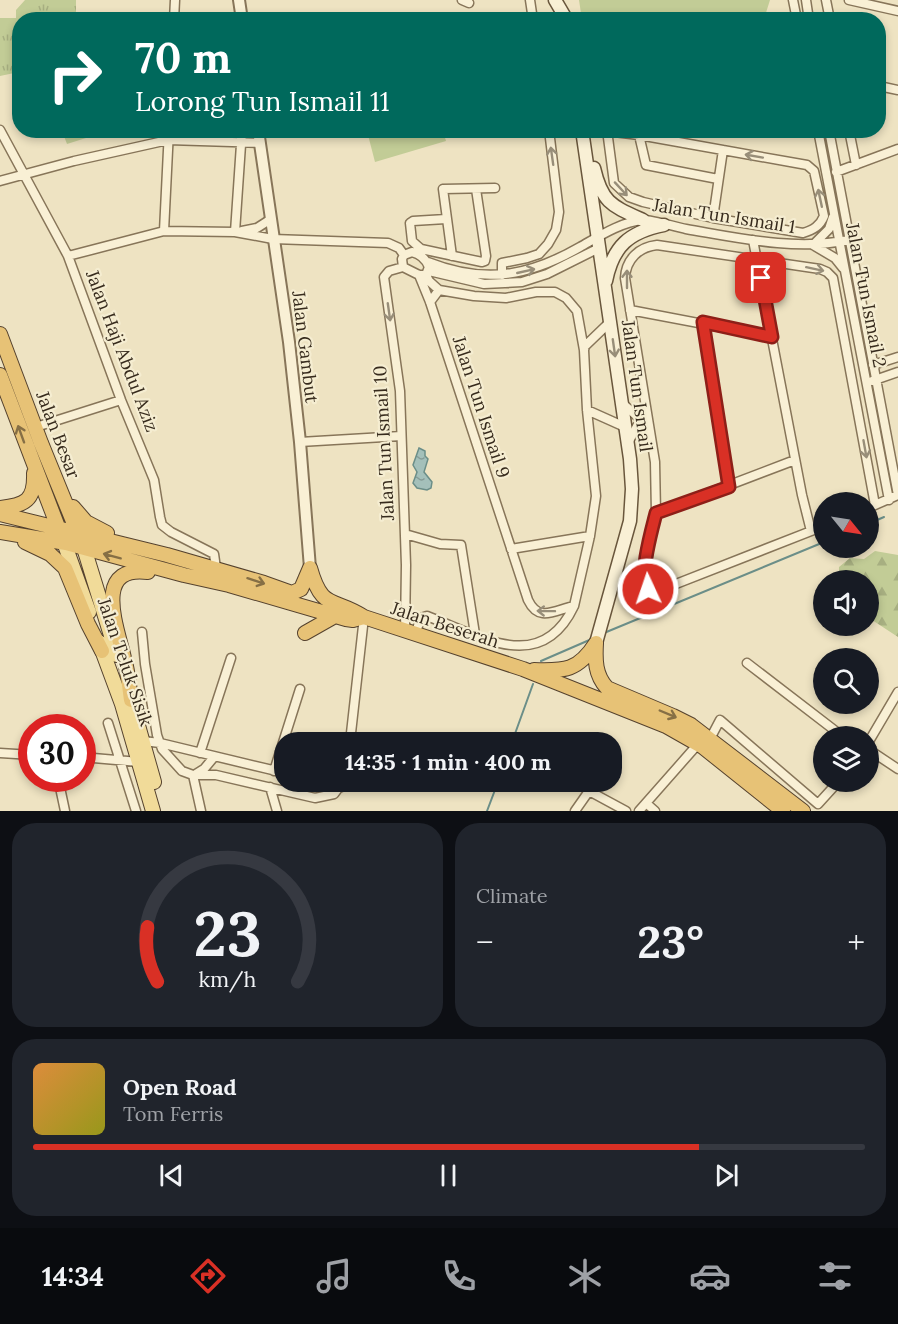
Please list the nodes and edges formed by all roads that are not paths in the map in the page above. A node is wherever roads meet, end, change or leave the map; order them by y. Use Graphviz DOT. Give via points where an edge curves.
graph roads {
  1 [pos="849,0"];
  2 [pos="898,10"];
  3 [pos="0,130"];
  4 [pos="158,138"];
  5 [pos="169,138"];
  6 [pos="201,138"];
  7 [pos="243,138"];
  8 [pos="259,138"];
  9 [pos="550,138"];
  10 [pos="582,138"];
  11 [pos="584,138"];
  12 [pos="608,138"];
  13 [pos="640,138"];
  14 [pos="656,138"];
  15 [pos="819,138"];
  16 [pos="830,138"];
  17 [pos="851,138"];
  18 [pos="3,140"];
  19 [pos="243,142"];
  20 [pos="260,143"];
  21 [pos="898,149"];
  22 [pos="723,150"];
  23 [pos="856,165"];
  24 [pos="836,172"];
  25 [pos="24,175"];
  26 [pos="826,175"];
  27 [pos="815,177"];
  28 [pos="718,178"];
  29 [pos="0,181"];
  30 [pos="495,188"];
  31 [pos="476,189"];
  32 [pos="834,214"];
  33 [pos="713,218"];
  34 [pos="271,219"];
  35 [pos="446,219"];
  36 [pos="643,220"];
  37 [pos="664,225"];
  38 [pos="164,231"];
  39 [pos="235,232"];
  40 [pos="850,237"];
  41 [pos="273,239"];
  42 [pos="753,240"];
  43 [pos="839,242"];
  44 [pos="598,243"];
  45 [pos="813,245"];
  46 [pos="420,252"];
  47 [pos="68,255"];
  48 [pos="404,255"];
  49 [pos="452,256"];
  50 [pos="758,260"];
  51 [pos="404,267"];
  52 [pos="844,270"];
  53 [pos="425,271"];
  54 [pos="502,275"];
  55 [pos="475,282"];
  56 [pos="439,290"];
  57 [pos="605,291"];
  58 [pos="474,296"];
  59 [pos="430,302"];
  60 [pos="630,310"];
  61 [pos="610,322"];
  62 [pos="703,322"];
  63 [pos="0,334"];
  64 [pos="772,337"];
  65 [pos="584,350"];
  66 [pos="898,357"];
  67 [pos="873,365"];
  68 [pos="898,372"];
  69 [pos="0,375"];
  70 [pos="876,380"];
  71 [pos="866,382"];
  72 [pos="4,399"];
  73 [pos="121,400"];
  74 [pos="622,403"];
  75 [pos="587,410"];
  76 [pos="648,420"];
  77 [pos="36,427"];
  78 [pos="625,427"];
  79 [pos="401,436"];
  80 [pos="300,442"];
  81 [pos="41,443"];
  82 [pos="628,443"];
  83 [pos="795,460"];
  84 [pos="33,465"];
  85 [pos="896,473"];
  86 [pos="729,487"];
  87 [pos="869,492"];
  88 [pos="898,496"];
  89 [pos="888,500"];
  90 [pos="879,504"];
  91 [pos="0,508"];
  92 [pos="656,513"];
  93 [pos="0,514"];
  94 [pos="58,527"];
  95 [pos="811,531"];
  96 [pos="78,532"];
  97 [pos="4,533"];
  98 [pos="405,534"];
  99 [pos="590,536"];
  100 [pos="66,543"];
  101 [pos="84,548"];
  102 [pos="511,549"];
  103 [pos="167,555"];
  104 [pos="216,568"];
  105 [pos="310,568"];
  106 [pos="230,585"];
  107 [pos="574,606"];
  108 [pos="335,616"];
  109 [pos="364,617"];
  110 [pos="464,630"];
  111 [pos="142,632"];
  112 [pos="410,632"];
  113 [pos="305,633"];
  114 [pos="475,634"];
  115 [pos="596,641"];
  116 [pos="102,651"];
  117 [pos="466,651"];
  118 [pos="231,658"];
  119 [pos="747,663"];
  120 [pos="523,669"];
  121 [pos="300,689"];
  122 [pos="898,692"];
  123 [pos="131,700"];
  124 [pos="108,723"];
  125 [pos="829,726"];
  126 [pos="878,726"];
  127 [pos="286,732"];
  128 [pos="351,732"];
  129 [pos="143,741"];
  130 [pos="704,741"];
  131 [pos="160,744"];
  132 [pos="0,753"];
  133 [pos="200,753"];
  134 [pos="18,754"];
  135 [pos="879,755"];
  136 [pos="214,757"];
  137 [pos="96,758"];
  138 [pos="120,759"];
  139 [pos="138,762"];
  140 [pos="896,764"];
  141 [pos="274,771"];
  142 [pos="193,775"];
  143 [pos="270,787"];
  144 [pos="274,788"];
  145 [pos="61,792"];
  146 [pos="290,792"];
  147 [pos="335,792"];
  148 [pos="829,792"];
  149 [pos="149,797"];
  150 [pos="133,801"];
  151 [pos="646,803"];
  152 [pos="65,811"];
  153 [pos="136,811"];
  154 [pos="153,811"];
  155 [pos="162,811"];
  156 [pos="201,811"];
  157 [pos="277,811"];
  158 [pos="575,811"];
  159 [pos="626,811"];
  160 [pos="639,811"];
  161 [pos="655,811"];
  162 [pos="783,811"];
  163 [pos="803,811"];
  1 -- 2 [label="street"];
  3 -- 18 [label="street, Jalan Haji Abdul Aziz"];
  4 -- 25 [label="street"];
  5 -- 38 [label="street"];
  6 -- 19 [label="street"];
  7 -- 19 [label="street"];
  8 -- 20 [label="street, Jalan Gambut"];
  54 -- 9 [label="street, one-way" via="502,263 539,254 556,230 559,212"];
  10 -- 44 [label="main road, Jalan Tun Ismail"];
  11 -- 36 [label="main road" via="604,196 614,206"];
  12 -- 33 [label="street, one-way" via="617,188 643,202"];
  13 -- 28 [label="street" via="646,165"];
  14 -- 22 [label="street"];
  15 -- 26 [label="street, Jalan Tun Ismail 2"];
  16 -- 24 [label="street, Jalan Tun Ismail 2"];
  17 -- 23 [label="street"];
  18 -- 25 [label="street, Jalan Haji Abdul Aziz"];
  19 -- 20 [label="street"];
  19 -- 39 [label="street"];
  20 -- 34 [label="street, Jalan Gambut"];
  21 -- 23 [label="street"];
  27 -- 22 [label="street, one-way" via="807,165"];
  22 -- 28 [label="street"];
  23 -- 24 [label="street"];
  24 -- 40 [label="street, Jalan Tun Ismail 2"];
  25 -- 29 [label="street"];
  25 -- 47 [label="street, Jalan Haji Abdul Aziz"];
  26 -- 27 [label="street"];
  26 -- 32 [label="street, Jalan Tun Ismail 2"];
  33 -- 27 [label="street, one-way" via="802,233 814,230 824,216"];
  28 -- 33 [label="street"];
  30 -- 31 [label="street"];
  31 -- 35 [label="street" via="443,189"];
  31 -- 49 [label="street" via="485,261"];
  32 -- 43 [label="street, Jalan Tun Ismail 2"];
  32 -- 45 [label="street" via="829,229"];
  34 -- 39 [label="street" via="257,228"];
  34 -- 41 [label="street, Jalan Gambut"];
  35 -- 46 [label="street" via="410,223 412,241"];
  35 -- 49 [label="street"];
  36 -- 37 [label="street, Jalan Tun Ismail 1"];
  36 -- 44 [label="street, Jalan Tun Ismail 1"];
  37 -- 42 [label="street, Jalan Tun Ismail 1"];
  37 -- 57 [label="main road" via="643,229 621,245 609,268"];
  38 -- 39 [label="street"];
  38 -- 47 [label="street"];
  39 -- 41 [label="street"];
  40 -- 43 [label="street, Jalan Tun Ismail 1"];
  40 -- 67 [label="street, Jalan Tun Ismail 2"];
  41 -- 48 [label="street" via="388,243"];
  41 -- 80 [label="street, Jalan Gambut"];
  42 -- 45 [label="street, Jalan Tun Ismail 1"];
  42 -- 50 [label="street"];
  43 -- 45 [label="street, Jalan Tun Ismail 1"];
  43 -- 52 [label="street, Jalan Tun Ismail 2"];
  54 -- 44 [label="street, one-way" via="527,272"];
  44 -- 55 [label="street" via="535,279 505,284"];
  44 -- 57 [label="main road, Jalan Tun Ismail"];
  45 -- 52 [label="street" via="835,258"];
  46 -- 48 [label="street"];
  46 -- 49 [label="street"];
  46 -- 53 [label="street"];
  47 -- 73 [label="street, Jalan Haji Abdul Aziz"];
  48 -- 51 [label="street"];
  60 -- 50 [label="street, one-way" via="626,273 634,256 648,246"];
  50 -- 64 [label="street"];
  50 -- 87 [label="street, one-way" via="820,269 833,278"];
  51 -- 53 [label="street"];
  51 -- 79 [label="street, Jalan Tun Ismail 10, one-way" via="389,271 384,277 400,391"];
  52 -- 71 [label="street, Jalan Tun Ismail 2"];
  53 -- 54 [label="street"];
  53 -- 55 [label="street"];
  53 -- 56 [label="street" via="429,282"];
  53 -- 59 [label="street, Jalan Tun Ismail 9"];
  55 -- 58 [label="street"];
  56 -- 58 [label="street"];
  56 -- 59 [label="street"];
  57 -- 61 [label="main road, Jalan Tun Ismail"];
  58 -- 65 [label="street" via="506,298 543,291 559,293 577,311"];
  59 -- 102 [label="street, Jalan Tun Ismail 9"];
  60 -- 62 [label="street"];
  60 -- 76 [label="street"];
  61 -- 65 [label="street"];
  61 -- 74 [label="main road, Jalan Tun Ismail, one-way"];
  62 -- 64 [label="street"];
  62 -- 86 [label="street"];
  63 -- 77 [label="highway, Jalan Besar"];
  64 -- 83 [label="street"];
  65 -- 75 [label="street"];
  66 -- 67 [label="street"];
  67 -- 70 [label="street, Jalan Tun Ismail 2"];
  68 -- 70 [label="street"];
  69 -- 72 [label="highway, Jalan Besar"];
  70 -- 71 [label="street"];
  70 -- 85 [label="street, Jalan Tun Ismail 2"];
  71 -- 89 [label="street, Jalan Tun Ismail 2"];
  84 -- 72 [label="highway, Jalan Besar, one-way"];
  73 -- 77 [label="street"];
  73 -- 104 [label="street, Jalan Haji Abdul Aziz" via="154,480 162,525 213,554"];
  74 -- 76 [label="street" via="639,418"];
  74 -- 78 [label="main road, Jalan Tun Ismail"];
  75 -- 78 [label="street"];
  75 -- 99 [label="street" via="596,496"];
  76 -- 82 [label="street" via="637,426"];
  76 -- 92 [label="street" via="655,462"];
  77 -- 81 [label="highway, Jalan Besar"];
  78 -- 82 [label="main road, Jalan Tun Ismail"];
  79 -- 80 [label="street"];
  79 -- 98 [label="street, Jalan Tun Ismail 10"];
  80 -- 105 [label="street, Jalan Gambut"];
  81 -- 96 [label="highway, Jalan Besar"];
  81 -- 103 [label="highway" via="71,504 86,522 102,532"];
  82 -- 115 [label="main road, Jalan Tun Ismail" via="630,521"];
  83 -- 86 [label="street"];
  83 -- 95 [label="street"];
  84 -- 91 [label="highway" via="34,485 27,500"];
  84 -- 94 [label="highway, Jalan Besar"];
  85 -- 88 [label="street, Jalan Tun Ismail 2"];
  86 -- 92 [label="street"];
  88 -- 89 [label="street"];
  89 -- 90 [label="street"];
  92 -- 95 [label="street" via="644,583 648,589 658,591"];
  93 -- 94 [label="highway"];
  94 -- 96 [label="highway"];
  94 -- 100 [label="main road, Jalan Teluk Sisik"];
  96 -- 101 [label="highway, Jalan Besar"];
  96 -- 103 [label="highway"];
  97 -- 100 [label="highway, Jalan Beserah"];
  97 -- 116 [label="highway" via="41,549 65,568"];
  98 -- 112 [label="street, Jalan Tun Ismail 10"];
  98 -- 114 [label="street" via="440,544 461,545"];
  99 -- 102 [label="street"];
  99 -- 107 [label="street"];
  100 -- 101 [label="highway, Jalan Beserah"];
  100 -- 116 [label="main road, Jalan Teluk Sisik"];
  106 -- 101 [label="highway, Jalan Beserah, one-way"];
  101 -- 123 [label="main road, Jalan Teluk Sisik"];
  107 -- 102 [label="street, Jalan Tun Ismail 9, one-way" via="547,613 532,609"];
  103 -- 104 [label="highway"];
  104 -- 105 [label="highway, one-way" via="292,593 301,589"];
  105 -- 109 [label="highway" via="321,596"];
  106 -- 108 [label="highway, Jalan Beserah"];
  106 -- 123 [label="highway" via="203,585 133,570 119,579 111,598"];
  107 -- 114 [label="street" via="556,633 542,643 527,647 511,645"];
  108 -- 109 [label="highway, Jalan Beserah" via="353,620"];
  108 -- 113 [label="highway"];
  109 -- 112 [label="highway, Jalan Beserah"];
  109 -- 128 [label="street"];
  110 -- 112 [label="street" via="424,616"];
  110 -- 114 [label="street"];
  110 -- 117 [label="street"];
  111 -- 131 [label="street"];
  112 -- 117 [label="highway, Jalan Beserah"];
  115 -- 120 [label="highway" via="577,666 564,670"];
  115 -- 130 [label="highway, Jalan Beserah, one-way" via="600,680 614,692 674,716"];
  116 -- 139 [label="main road, Jalan Teluk Sisik"];
  117 -- 120 [label="highway, Jalan Beserah"];
  118 -- 133 [label="street"];
  119 -- 125 [label="street"];
  120 -- 130 [label="highway, Jalan Beserah"];
  121 -- 127 [label="street"];
  122 -- 126 [label="street"];
  123 -- 129 [label="main road, Jalan Teluk Sisik"];
  124 -- 138 [label="street"];
  129 -- 131 [label="street"];
  129 -- 155 [label="main road, Jalan Teluk Sisik"];
  130 -- 148 [label="street" via="720,720 818,804"];
  130 -- 151 [label="street"];
  130 -- 162 [label="highway, Jalan Beserah"];
  130 -- 163 [label="highway, Jalan Beserah"];
  131 -- 133 [label="street"];
  131 -- 142 [label="street" via="182,771"];
  132 -- 134 [label="street"];
  133 -- 136 [label="street"];
  135 -- 140 [label="street"];
  136 -- 141 [label="street"];
  136 -- 142 [label="street"];
  137 -- 138 [label="street"];
  138 -- 139 [label="street"];
  138 -- 150 [label="street"];
  139 -- 149 [label="main road, Jalan Teluk Sisik"];
  142 -- 143 [label="street" via="209,774"];
  142 -- 156 [label="street"];
  143 -- 144 [label="street"];
  143 -- 157 [label="street"];
  145 -- 152 [label="street"];
  146 -- 147 [label="street" via="315,798"];
  149 -- 150 [label="street"];
  149 -- 154 [label="main road, Jalan Teluk Sisik"];
  150 -- 153 [label="street"];
  151 -- 160 [label="street"];
  151 -- 161 [label="street"];
  158 -- 159 [label="street" via="589,791"];
}
